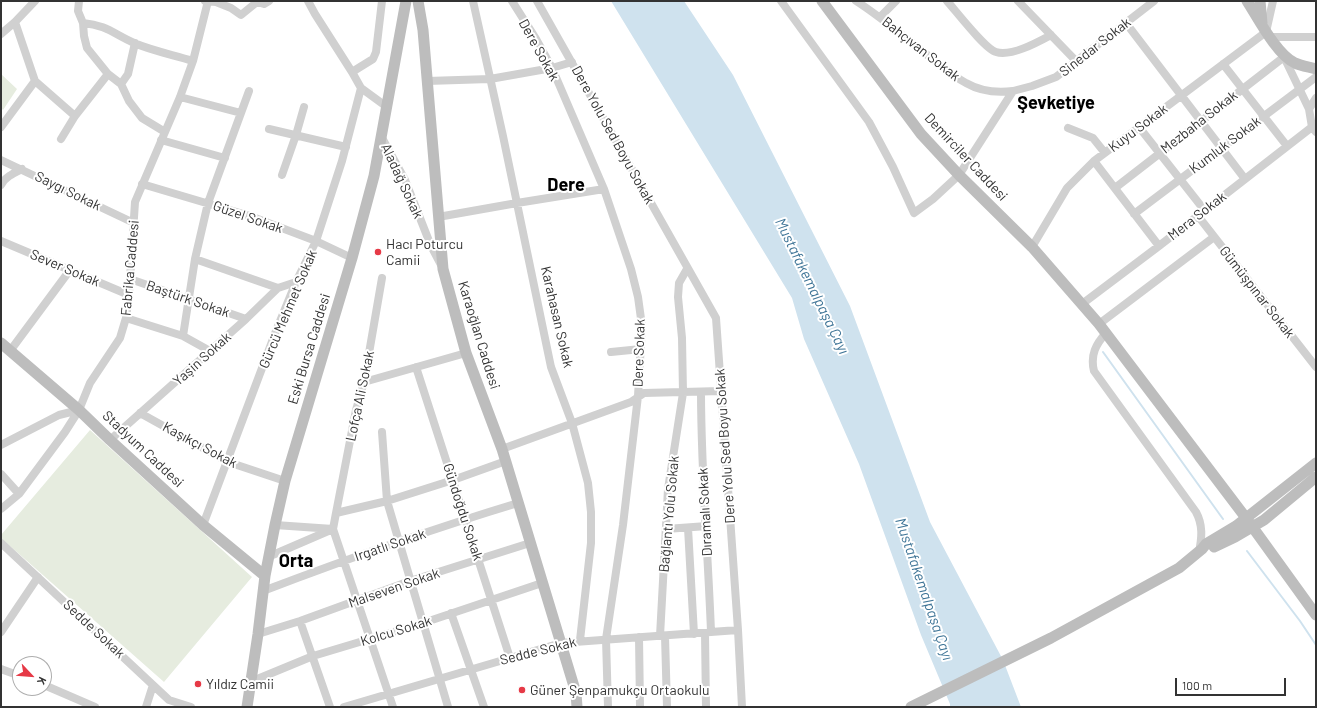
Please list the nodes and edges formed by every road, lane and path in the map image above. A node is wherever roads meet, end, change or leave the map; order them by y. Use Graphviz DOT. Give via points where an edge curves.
graph roads {
  1 [pos="79,1"];
  2 [pos="207,1"];
  3 [pos="269,1"];
  4 [pos="308,1"];
  5 [pos="382,1"];
  6 [pos="406,1"];
  7 [pos="418,1"];
  8 [pos="473,1"];
  9 [pos="512,1"];
  10 [pos="537,1"];
  11 [pos="781,1"];
  12 [pos="822,1"];
  13 [pos="856,1"];
  14 [pos="896,1"];
  15 [pos="947,1"];
  16 [pos="1154,1"];
  17 [pos="1247,1"];
  18 [pos="1260,1"];
  19 [pos="1273,1"];
  20 [pos="33,2"];
  21 [pos="1021,2"];
  22 [pos="880,17"];
  23 [pos="15,22"];
  24 [pos="83,22"];
  25 [pos="1126,23"];
  26 [pos="1266,31"];
  27 [pos="1,34"];
  28 [pos="1051,35"];
  29 [pos="1316,37"];
  30 [pos="135,43"];
  31 [pos="1284,56"];
  32 [pos="193,61"];
  33 [pos="572,62"];
  34 [pos="1077,62"];
  35 [pos="1223,64"];
  36 [pos="552,68"];
  37 [pos="1316,69"];
  38 [pos="352,72"];
  39 [pos="108,74"];
  40 [pos="1316,77"];
  41 [pos="490,80"];
  42 [pos="35,81"];
  43 [pos="427,81"];
  44 [pos="121,84"];
  45 [pos="361,88"];
  46 [pos="1300,88"];
  47 [pos="1242,89"];
  48 [pos="248,91"];
  49 [pos="1013,91"];
  50 [pos="1181,96"];
  51 [pos="180,97"];
  52 [pos="1316,98"];
  53 [pos="304,107"];
  54 [pos="387,107"];
  55 [pos="1309,109"];
  56 [pos="241,113"];
  57 [pos="75,116"];
  58 [pos="1264,116"];
  59 [pos="1200,121"];
  60 [pos="1,127"];
  61 [pos="1139,127"];
  62 [pos="1068,128"];
  63 [pos="269,129"];
  64 [pos="1314,129"];
  65 [pos="165,132"];
  66 [pos="296,135"];
  67 [pos="381,136"];
  68 [pos="61,139"];
  69 [pos="161,140"];
  70 [pos="1287,146"];
  71 [pos="346,147"];
  72 [pos="1221,148"];
  73 [pos="1105,153"];
  74 [pos="1160,153"];
  75 [pos="225,158"];
  76 [pos="1,160"];
  77 [pos="1094,161"];
  78 [pos="22,169"];
  79 [pos="1,172"];
  80 [pos="282,175"];
  81 [pos="959,175"];
  82 [pos="1180,179"];
  83 [pos="1245,179"];
  84 [pos="2,183"];
  85 [pos="142,184"];
  86 [pos="1114,188"];
  87 [pos="604,189"];
  88 [pos="208,203"];
  89 [pos="516,203"];
  90 [pos="1201,213"];
  91 [pos="1134,214"];
  92 [pos="438,217"];
  93 [pos="134,223"];
  94 [pos="1214,237"];
  95 [pos="1,241"];
  96 [pos="316,241"];
  97 [pos="1159,246"];
  98 [pos="1032,247"];
  99 [pos="352,258"];
  100 [pos="195,259"];
  101 [pos="443,269"];
  102 [pos="687,269"];
  103 [pos="70,270"];
  104 [pos="382,278"];
  105 [pos="130,279"];
  106 [pos="296,282"];
  107 [pos="278,288"];
  108 [pos="129,295"];
  109 [pos="189,300"];
  110 [pos="1082,304"];
  111 [pos="126,318"];
  112 [pos="246,319"];
  113 [pos="1099,324"];
  114 [pos="1106,333"];
  115 [pos="183,336"];
  116 [pos="1,343"];
  117 [pos="641,349"];
  118 [pos="210,351"];
  119 [pos="10,352"];
  120 [pos="611,352"];
  121 [pos="466,353"];
  122 [pos="416,367"];
  123 [pos="1316,367"];
  124 [pos="364,382"];
  125 [pos="721,391"];
  126 [pos="701,392"];
  127 [pos="683,393"];
  128 [pos="638,396"];
  129 [pos="79,410"];
  130 [pos="140,413"];
  131 [pos="572,424"];
  132 [pos="382,432"];
  133 [pos="110,440"];
  134 [pos="1,445"];
  135 [pos="502,449"];
  136 [pos="506,461"];
  137 [pos="228,462"];
  138 [pos="1316,463"];
  139 [pos="1,474"];
  140 [pos="1316,477"];
  141 [pos="453,480"];
  142 [pos="285,481"];
  143 [pos="19,494"];
  144 [pos="387,501"];
  145 [pos="518,503"];
  146 [pos="1,509"];
  147 [pos="336,513"];
  148 [pos="466,519"];
  149 [pos="1250,523"];
  150 [pos="203,525"];
  151 [pos="275,525"];
  152 [pos="707,526"];
  153 [pos="333,528"];
  154 [pos="688,528"];
  155 [pos="666,529"];
  156 [pos="398,542"];
  157 [pos="1,543"];
  158 [pos="530,543"];
  159 [pos="1200,550"];
  160 [pos="268,557"];
  161 [pos="343,560"];
  162 [pos="478,560"];
  163 [pos="265,576"];
  164 [pos="38,577"];
  165 [pos="410,582"];
  166 [pos="542,583"];
  167 [pos="263,591"];
  168 [pos="491,600"];
  169 [pos="357,601"];
  170 [pos="451,614"];
  171 [pos="1316,614"];
  172 [pos="300,621"];
  173 [pos="423,623"];
  174 [pos="738,630"];
  175 [pos="1,632"];
  176 [pos="708,632"];
  177 [pos="258,634"];
  178 [pos="694,634"];
  179 [pos="662,636"];
  180 [pos="639,637"];
  181 [pos="370,638"];
  182 [pos="606,639"];
  183 [pos="580,640"];
  184 [pos="561,642"];
  185 [pos="313,656"];
  186 [pos="510,658"];
  187 [pos="1,669"];
  188 [pos="471,669"];
  189 [pos="12,673"];
  190 [pos="440,678"];
  191 [pos="250,682"];
  192 [pos="153,685"];
  193 [pos="52,688"];
  194 [pos="388,694"];
  195 [pos="95,707"];
  196 [pos="146,707"];
  197 [pos="191,707"];
  198 [pos="247,707"];
  199 [pos="330,707"];
  200 [pos="344,707"];
  201 [pos="393,707"];
  202 [pos="448,707"];
  203 [pos="484,707"];
  204 [pos="577,707"];
  205 [pos="608,707"];
  206 [pos="640,707"];
  207 [pos="667,707"];
  208 [pos="706,707"];
  209 [pos="742,707"];
  210 [pos="911,707"];
  1 -- 24 [label="street" via="78,11"];
  2 -- 3 [label="street" via="231,8 241,15 257,2 264,4"];
  2 -- 32 [label="street, Fabrika Caddesi"];
  4 -- 38 [label="street"];
  5 -- 38 [label="street" via="376,52 373,59"];
  6 -- 54 [label="street, Eski Bursa Caddesi"];
  7 -- 43 [label="street, Karaoğlan Caddesi"];
  8 -- 41 [label="street, Karahasan Sokak"];
  9 -- 36 [label="street, Dere Sokak"];
  10 -- 33 [label="street, Dere Yolu Sed Boyu Sokak"];
  11 -- 81 [label="street" via="869,122 914,213"];
  12 -- 81 [label="street, Demirciler Caddesi" via="921,134"];
  13 -- 22 [label="street, Bahçıvan Sokak"];
  14 -- 22 [label="street"];
  15 -- 28 [label="street" via="994,52 1025,48"];
  16 -- 25 [label="street, Sinedar Sokak"];
  17 -- 26 [label="street"];
  18 -- 26 [label="street"];
  19 -- 26 [label="street"];
  20 -- 23 [label="street"];
  21 -- 28 [label="street"];
  22 -- 49 [label="street, Bahçıvan Sokak" via="966,84 986,91"];
  23 -- 27 [label="street"];
  23 -- 42 [label="street"];
  24 -- 30 [label="street" via="97,24"];
  24 -- 39 [label="street" via="87,48"];
  25 -- 34 [label="street, Sinedar Sokak"];
  25 -- 50 [label="street"];
  26 -- 29 [label="street"];
  26 -- 31 [label="street"];
  26 -- 35 [label="street, Kuyu Sokak"];
  28 -- 34 [label="street"];
  30 -- 32 [label="street"];
  30 -- 44 [label="street" via="128,74"];
  31 -- 37 [label="street" via="1295,63"];
  31 -- 46 [label="street"];
  31 -- 47 [label="street, Mezbaha Sokak"];
  32 -- 51 [label="street, Fabrika Caddesi"];
  33 -- 36 [label="street"];
  33 -- 102 [label="street, Dere Yolu Sed Boyu Sokak"];
  34 -- 49 [label="street, Sinedar Sokak" via="1056,77"];
  35 -- 47 [label="street"];
  35 -- 50 [label="street, Kuyu Sokak"];
  36 -- 41 [label="street"];
  36 -- 87 [label="street, Dere Sokak"];
  38 -- 45 [label="street"];
  39 -- 44 [label="street"];
  39 -- 57 [label="street"];
  40 -- 46 [label="street, Kumluk Sokak"];
  41 -- 43 [label="street"];
  41 -- 89 [label="street, Karahasan Sokak"];
  42 -- 57 [label="street"];
  42 -- 60 [label="street"];
  43 -- 92 [label="street, Karaoğlan Caddesi"];
  44 -- 65 [label="street" via="129,101 142,118"];
  45 -- 54 [label="street"];
  45 -- 71 [label="street, Gürcü Mehmet Sokak"];
  46 -- 55 [label="street"];
  46 -- 58 [label="street, Kumluk Sokak"];
  47 -- 58 [label="street"];
  47 -- 59 [label="street, Mezbaha Sokak"];
  48 -- 56 [label="street"];
  49 -- 81 [label="street"];
  50 -- 59 [label="street"];
  50 -- 61 [label="street, Kuyu Sokak"];
  51 -- 56 [label="street"];
  51 -- 65 [label="street, Fabrika Caddesi"];
  52 -- 55 [label="street"];
  53 -- 66 [label="street"];
  54 -- 67 [label="street, Eski Bursa Caddesi"];
  55 -- 64 [label="street"];
  56 -- 75 [label="street"];
  57 -- 68 [label="street"];
  58 -- 70 [label="street"];
  58 -- 72 [label="street, Kumluk Sokak"];
  59 -- 72 [label="street"];
  59 -- 74 [label="street, Mezbaha Sokak"];
  61 -- 73 [label="street, Kuyu Sokak"];
  61 -- 74 [label="street, Gümüşpınar Sokak"];
  62 -- 73 [label="street" via="1093,138"];
  63 -- 66 [label="street"];
  64 -- 70 [label="street, Mera Sokak"];
  65 -- 69 [label="street, Fabrika Caddesi"];
  66 -- 71 [label="street"];
  66 -- 80 [label="street"];
  67 -- 99 [label="street, Eski Bursa Caddesi" via="374,176"];
  67 -- 101 [label="street, Aladağ Sokak" via="405,180 431,246"];
  69 -- 75 [label="street"];
  69 -- 85 [label="street, Fabrika Caddesi"];
  70 -- 83 [label="street, Mera Sokak"];
  71 -- 96 [label="street, Gürcü Mehmet Sokak"];
  72 -- 82 [label="street, Kumluk Sokak"];
  72 -- 83 [label="street"];
  73 -- 77 [label="street, Kuyu Sokak"];
  74 -- 82 [label="street, Gümüşpınar Sokak"];
  74 -- 86 [label="street, Mezbaha Sokak"];
  75 -- 88 [label="street"];
  76 -- 78 [label="street, Saygı Sokak"];
  77 -- 86 [label="street"];
  77 -- 98 [label="street, Kuyu Sokak" via="1067,188"];
  78 -- 84 [label="street"];
  78 -- 93 [label="street, Saygı Sokak"];
  79 -- 84 [label="street"];
  81 -- 98 [label="street, Demirciler Caddesi"];
  82 -- 90 [label="street, Gümüşpınar Sokak"];
  82 -- 91 [label="street, Kumluk Sokak"];
  83 -- 90 [label="street, Mera Sokak"];
  85 -- 88 [label="street, Güzel Sokak"];
  85 -- 93 [label="street, Fabrika Caddesi" via="135,202"];
  86 -- 91 [label="street"];
  87 -- 89 [label="street"];
  87 -- 117 [label="street, Dere Sokak" via="638,296 642,326"];
  88 -- 96 [label="street, Güzel Sokak"];
  88 -- 100 [label="street"];
  89 -- 92 [label="street"];
  89 -- 131 [label="street, Karahasan Sokak" via="551,367"];
  90 -- 94 [label="street, Gümüşpınar Sokak"];
  90 -- 97 [label="street, Mera Sokak"];
  91 -- 97 [label="street"];
  92 -- 101 [label="street, Karaoğlan Caddesi"];
  93 -- 105 [label="street, Fabrika Caddesi"];
  94 -- 113 [label="street"];
  94 -- 123 [label="street, Gümüşpınar Sokak"];
  95 -- 103 [label="street, Sever Sokak"];
  96 -- 99 [label="street, Güzel Sokak"];
  96 -- 106 [label="street, Gürcü Mehmet Sokak"];
  97 -- 110 [label="street, Mera Sokak"];
  98 -- 110 [label="street, Demirciler Caddesi"];
  99 -- 142 [label="street, Eski Bursa Caddesi"];
  100 -- 107 [label="street"];
  100 -- 109 [label="street"];
  101 -- 121 [label="street, Karaoğlan Caddesi"];
  102 -- 125 [label="street, Dere Yolu Sed Boyu Sokak" via="716,318"];
  102 -- 127 [label="street" via="679,283 678,298"];
  103 -- 108 [label="street, Sever Sokak"];
  103 -- 119 [label="street"];
  104 -- 124 [label="street, Lofça Ali Sokak"];
  105 -- 108 [label="street, Fabrika Caddesi"];
  105 -- 109 [label="street, Baştürk Sokak"];
  106 -- 107 [label="street, Yaşin Sokak"];
  106 -- 137 [label="street, Gürcü Mehmet Sokak"];
  107 -- 112 [label="street, Yaşin Sokak"];
  108 -- 111 [label="street, Fabrika Caddesi"];
  109 -- 112 [label="street, Baştürk Sokak"];
  109 -- 115 [label="street"];
  110 -- 113 [label="street, Demirciler Caddesi"];
  111 -- 115 [label="street"];
  111 -- 129 [label="street, Fabrika Caddesi" via="120,338 90,383"];
  112 -- 118 [label="street, Yaşin Sokak"];
  113 -- 114 [label="street, Demirciler Caddesi"];
  114 -- 149 [label="street, Demirciler Caddesi"];
  114 -- 159 [label="street" via="1098,342 1093,354 1094,370 1196,512 1202,529"];
  115 -- 118 [label="street"];
  116 -- 119 [label="street, Stadyum Caddesi"];
  117 -- 120 [label="street"];
  117 -- 128 [label="street, Dere Sokak"];
  118 -- 130 [label="street, Yaşin Sokak"];
  119 -- 129 [label="street, Stadyum Caddesi"];
  121 -- 122 [label="street"];
  121 -- 135 [label="street, Karaoğlan Caddesi"];
  122 -- 124 [label="street"];
  122 -- 141 [label="street, Gündoğdu Sokak"];
  124 -- 147 [label="street, Lofça Ali Sokak"];
  125 -- 126 [label="street"];
  125 -- 174 [label="street, Dere Yolu Sed Boyu Sokak"];
  126 -- 127 [label="street"];
  126 -- 152 [label="street, Dıramalı Sokak" via="701,450"];
  127 -- 128 [label="street"];
  127 -- 155 [label="street, Bağlantı Yolu Sokak" via="668,489"];
  128 -- 131 [label="street" via="630,402"];
  128 -- 182 [label="street, Dere Sokak" via="624,518"];
  129 -- 133 [label="street, Stadyum Caddesi"];
  129 -- 134 [label="street" via="59,415"];
  129 -- 143 [label="street, Fabrika Caddesi"];
  130 -- 133 [label="street, Yaşin Sokak"];
  130 -- 137 [label="street, Kaşıkçı Sokak"];
  131 -- 135 [label="street"];
  131 -- 183 [label="street, Karahasan Sokak" via="588,483 591,512 591,543"];
  132 -- 144 [label="street"];
  133 -- 150 [label="street, Stadyum Caddesi"];
  135 -- 136 [label="street, Karaoğlan Caddesi"];
  136 -- 141 [label="street"];
  136 -- 145 [label="street, Karaoğlan Caddesi"];
  137 -- 142 [label="street, Kaşıkçı Sokak"];
  137 -- 150 [label="street, Gürcü Mehmet Sokak"];
  138 -- 149 [label="street"];
  139 -- 143 [label="street"];
  140 -- 149 [label="street" via="1276,511"];
  141 -- 144 [label="street"];
  141 -- 148 [label="street, Gündoğdu Sokak"];
  142 -- 151 [label="street, Eski Bursa Caddesi"];
  143 -- 146 [label="street, Fabrika Caddesi"];
  144 -- 147 [label="street"];
  144 -- 156 [label="street"];
  145 -- 148 [label="street, Irgatlı Sokak"];
  145 -- 158 [label="street, Karaoğlan Caddesi"];
  147 -- 153 [label="street, Lofça Ali Sokak"];
  148 -- 156 [label="street, Irgatlı Sokak"];
  148 -- 162 [label="street, Gündoğdu Sokak"];
  149 -- 159 [label="street" via="1206,544"];
  149 -- 171 [label="street, Demirciler Caddesi"];
  150 -- 163 [label="street, Stadyum Caddesi"];
  151 -- 153 [label="street"];
  151 -- 160 [label="street, Eski Bursa Caddesi"];
  152 -- 154 [label="street"];
  152 -- 176 [label="street, Dıramalı Sokak"];
  153 -- 160 [label="street"];
  153 -- 161 [label="street"];
  154 -- 155 [label="street"];
  154 -- 178 [label="street"];
  155 -- 179 [label="street, Bağlantı Yolu Sokak"];
  156 -- 161 [label="street, Irgatlı Sokak"];
  156 -- 165 [label="street"];
  157 -- 164 [label="street, Sedde Sokak"];
  158 -- 162 [label="street, Malseven Sokak"];
  158 -- 166 [label="street, Karaoğlan Caddesi"];
  159 -- 210 [label="street" via="1179,568 1051,638"];
  160 -- 163 [label="street, Eski Bursa Caddesi"];
  161 -- 167 [label="street, Irgatlı Sokak"];
  161 -- 169 [label="street"];
  162 -- 165 [label="street, Malseven Sokak"];
  162 -- 168 [label="street, Gündoğdu Sokak"];
  163 -- 167 [label="street, Eski Bursa Caddesi"];
  164 -- 175 [label="street"];
  164 -- 192 [label="street, Sedde Sokak"];
  165 -- 169 [label="street, Malseven Sokak"];
  165 -- 173 [label="street"];
  166 -- 168 [label="street, Kolcu Sokak"];
  166 -- 184 [label="street, Karaoğlan Caddesi"];
  167 -- 177 [label="street, Eski Bursa Caddesi"];
  168 -- 170 [label="street, Kolcu Sokak"];
  168 -- 186 [label="street, Gündoğdu Sokak"];
  169 -- 172 [label="street, Malseven Sokak"];
  169 -- 181 [label="street"];
  170 -- 173 [label="street, Kolcu Sokak"];
  170 -- 188 [label="street"];
  172 -- 177 [label="street, Malseven Sokak"];
  172 -- 185 [label="street"];
  173 -- 181 [label="street, Kolcu Sokak"];
  173 -- 190 [label="street"];
  174 -- 176 [label="street, Sedde Sokak"];
  174 -- 209 [label="street, Dere Yolu Sed Boyu Sokak"];
  176 -- 178 [label="street, Sedde Sokak"];
  176 -- 208 [label="street, Dıramalı Sokak"];
  177 -- 191 [label="street, Eski Bursa Caddesi"];
  178 -- 179 [label="street, Sedde Sokak"];
  179 -- 180 [label="street, Sedde Sokak"];
  179 -- 207 [label="street, Bağlantı Yolu Sokak"];
  180 -- 182 [label="street, Sedde Sokak"];
  180 -- 206 [label="street"];
  181 -- 185 [label="street, Kolcu Sokak"];
  181 -- 194 [label="street"];
  182 -- 183 [label="street, Sedde Sokak"];
  182 -- 205 [label="street, Dere Sokak"];
  183 -- 184 [label="street, Sedde Sokak"];
  184 -- 186 [label="street, Sedde Sokak"];
  184 -- 204 [label="street" via="576,694"];
  185 -- 191 [label="street, Kolcu Sokak"];
  185 -- 199 [label="street"];
  186 -- 188 [label="street, Sedde Sokak"];
  187 -- 189 [label="street"];
  188 -- 190 [label="street, Sedde Sokak"];
  188 -- 203 [label="street"];
  190 -- 194 [label="street, Sedde Sokak"];
  190 -- 202 [label="street"];
  191 -- 198 [label="street, Eski Bursa Caddesi"];
  192 -- 196 [label="street"];
  192 -- 197 [label="street, Sedde Sokak" via="169,700"];
  193 -- 195 [label="street"];
  194 -- 200 [label="street, Sedde Sokak"];
  194 -- 201 [label="street"];
}
